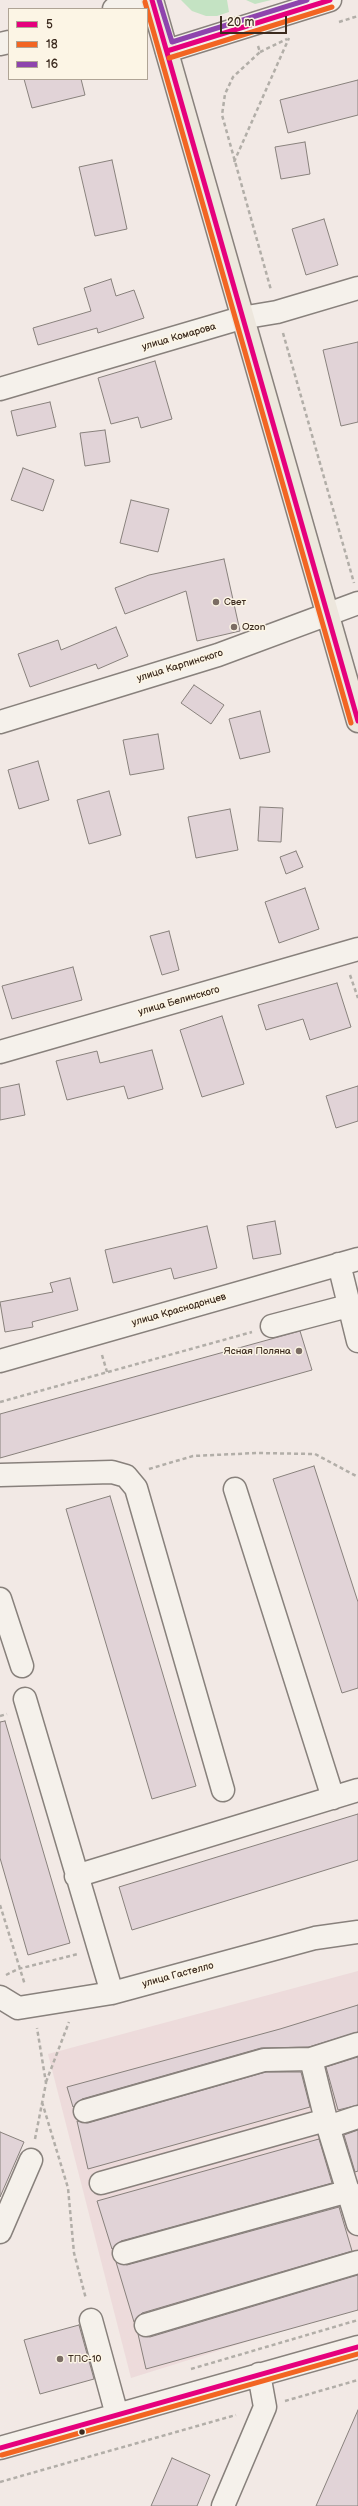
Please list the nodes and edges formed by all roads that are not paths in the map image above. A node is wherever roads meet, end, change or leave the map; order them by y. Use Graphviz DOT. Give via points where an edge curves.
graph roads {
  1 [pos="144,0"];
  2 [pos="152,0"];
  3 [pos="330,0"];
  4 [pos="117,8"];
  5 [pos="166,51"];
  6 [pos="358,288"];
  7 [pos="241,318"];
  8 [pos="0,389"];
  9 [pos="358,603"];
  10 [pos="328,614"];
  11 [pos="358,721"];
  12 [pos="0,722"];
  13 [pos="358,949"];
  14 [pos="0,1052"];
  15 [pos="348,1261"];
  16 [pos="348,1306"];
  17 [pos="272,1326"];
  18 [pos="358,1341"];
  19 [pos="0,1361"];
  20 [pos="0,1475"];
  21 [pos="236,1489"];
  22 [pos="0,1599"];
  23 [pos="22,1666"];
  24 [pos="25,1699"];
  25 [pos="223,1790"];
  26 [pos="358,1790"];
  27 [pos="333,1798"];
  28 [pos="76,1876"];
  29 [pos="358,1932"];
  30 [pos="1,1987"];
  31 [pos="112,1993"];
  32 [pos="358,2044"];
  33 [pos="311,2059"];
  34 [pos="85,2111"];
  35 [pos="358,2118"];
  36 [pos="327,2124"];
  37 [pos="31,2160"];
  38 [pos="102,2183"];
  39 [pos="352,2193"];
  40 [pos="358,2224"];
  41 [pos="0,2232"];
  42 [pos="124,2253"];
  43 [pos="358,2262"];
  44 [pos="91,2320"];
  45 [pos="146,2325"];
  46 [pos="358,2346"];
  47 [pos="259,2374"];
  48 [pos="117,2415"];
  49 [pos="0,2448"];
  50 [pos="223,2506"];
  1 -- 4 [label="street"];
  2 -- 5 [label="main road"];
  3 -- 5 [label="street"];
  5 -- 7 [label="main road"];
  6 -- 7 [label="street, улица Комарова" via="277,312"];
  7 -- 8 [label="street, улица Комарова"];
  7 -- 10 [label="main road"];
  9 -- 10 [label="street, улица Карпинского"];
  10 -- 11 [label="main road"];
  10 -- 12 [label="street, улица Карпинского" via="218,655"];
  13 -- 14 [label="street, улица Белинского"];
  15 -- 16 [label="street"];
  15 -- 19 [label="street, улица Краснодонцев"];
  16 -- 17 [label="street"];
  16 -- 18 [label="street"];
  20 -- 25 [label="street" via="112,1472 126,1476 136,1488"];
  21 -- 27 [label="street"];
  22 -- 23 [label="street"];
  24 -- 28 [label="street"];
  26 -- 27 [label="street"];
  27 -- 28 [label="street"];
  28 -- 31 [label="street"];
  29 -- 31 [label="street, улица Гастелло" via="315,1938"];
  30 -- 31 [label="street, улица Гастелло" via="18,2008"];
  32 -- 33 [label="street"];
  33 -- 34 [label="street" via="264,2060"];
  33 -- 36 [label="street"];
  35 -- 36 [label="street"];
  36 -- 38 [label="street"];
  36 -- 39 [label="street"];
  37 -- 41 [label="street"];
  39 -- 40 [label="street"];
  39 -- 42 [label="street"];
  43 -- 45 [label="street"];
  44 -- 48 [label="street"];
  46 -- 47 [label="street"];
  47 -- 48 [label="street"];
  47 -- 50 [label="street" via="265,2407"];
  48 -- 49 [label="street"];
}
